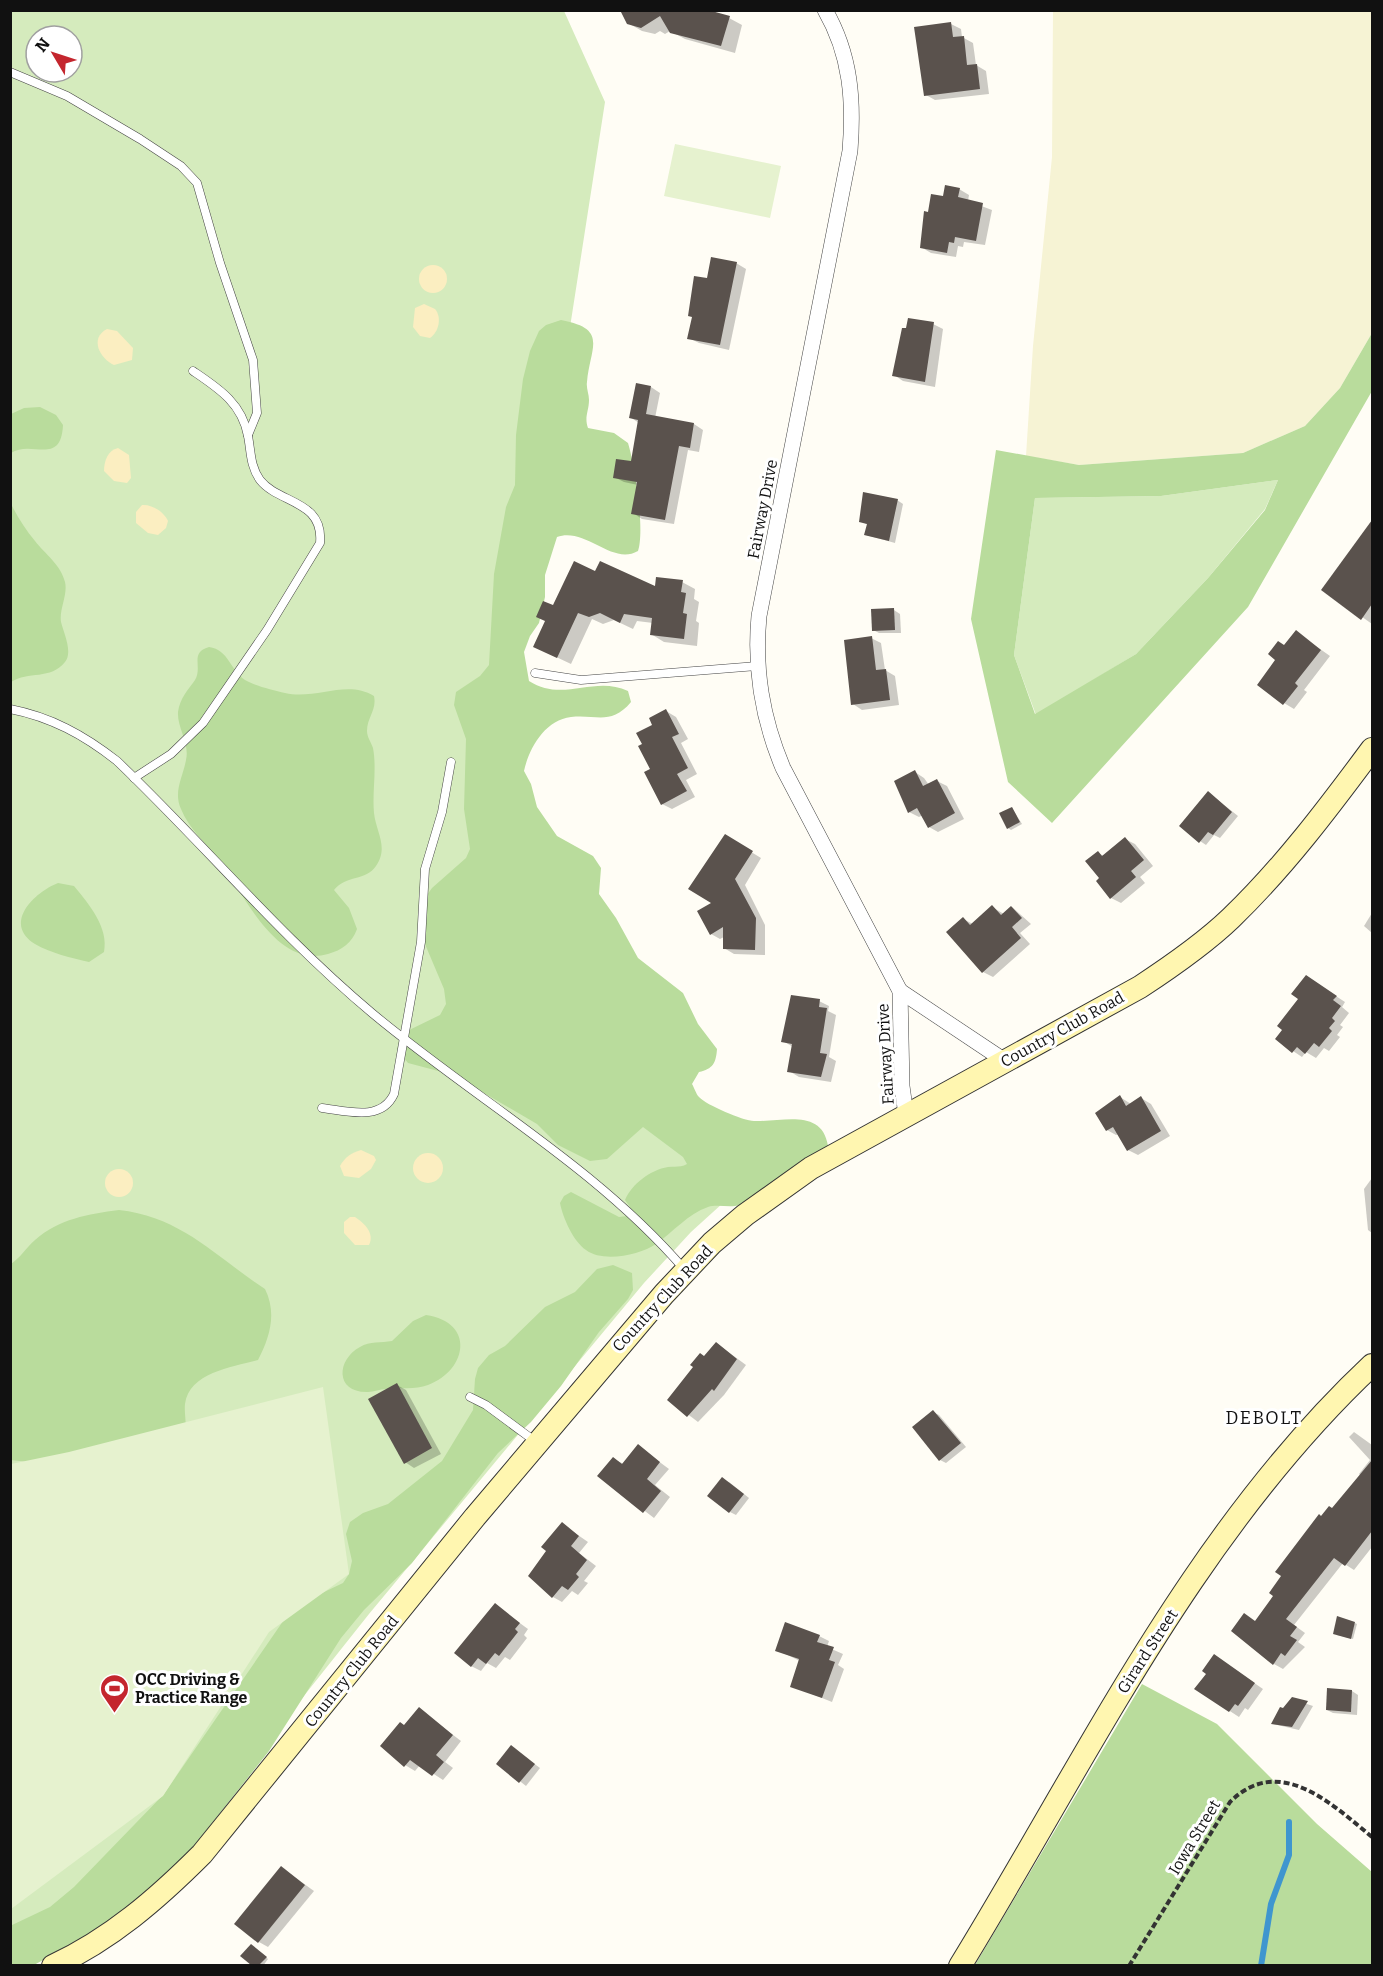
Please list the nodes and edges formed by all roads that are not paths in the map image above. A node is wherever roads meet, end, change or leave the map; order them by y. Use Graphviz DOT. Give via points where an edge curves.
graph roads {
  1 [pos="825,10"];
  2 [pos="10,72"];
  3 [pos="193,371"];
  4 [pos="248,435"];
  5 [pos="757,666"];
  6 [pos="535,673"];
  7 [pos="10,709"];
  8 [pos="1372,749"];
  9 [pos="451,762"];
  10 [pos="134,778"];
  11 [pos="900,991"];
  12 [pos="403,1039"];
  13 [pos="1005,1061"];
  14 [pos="322,1108"];
  15 [pos="906,1115"];
  16 [pos="685,1271"];
  17 [pos="1372,1365"];
  18 [pos="470,1397"];
  19 [pos="537,1443"];
  20 [pos="53,1965"];
  21 [pos="960,1965"];
  1 -- 5 [label="street, Fairway Drive" via="850,76 853,112 849,151 759,616"];
  2 -- 4 [label="lane" via="66,96 140,139 181,166 197,183 253,360 257,414"];
  3 -- 4 [label="lane" via="228,397 242,416"];
  4 -- 10 [label="lane" via="252,462 262,482 308,510 320,529 320,543 203,723 171,754"];
  5 -- 6 [label="lane" via="580,680"];
  5 -- 11 [label="street, Fairway Drive" via="771,739 783,768"];
  7 -- 10 [label="lane" via="40,716 80,735"];
  8 -- 13 [label="street, Country Club Road" via="1278,868 1222,926 1140,987"];
  9 -- 12 [label="lane" via="438,829 425,868 421,942"];
  10 -- 12 [label="lane" via="315,963"];
  11 -- 13 [label="street, Fairway Drive"];
  11 -- 15 [label="street, Fairway Drive"];
  12 -- 14 [label="lane" via="394,1094 383,1109 368,1112"];
  12 -- 16 [label="lane" via="594,1181 657,1238"];
  13 -- 15 [label="street, Country Club Road"];
  15 -- 16 [label="street, Country Club Road" via="778,1189"];
  16 -- 19 [label="street, Country Club Road"];
  17 -- 21 [label="street, Girard Street" via="1300,1437 1219,1543 1126,1683"];
  18 -- 19 [label="lane"];
  19 -- 20 [label="street, Country Club Road" via="202,1854 142,1912"];
}
